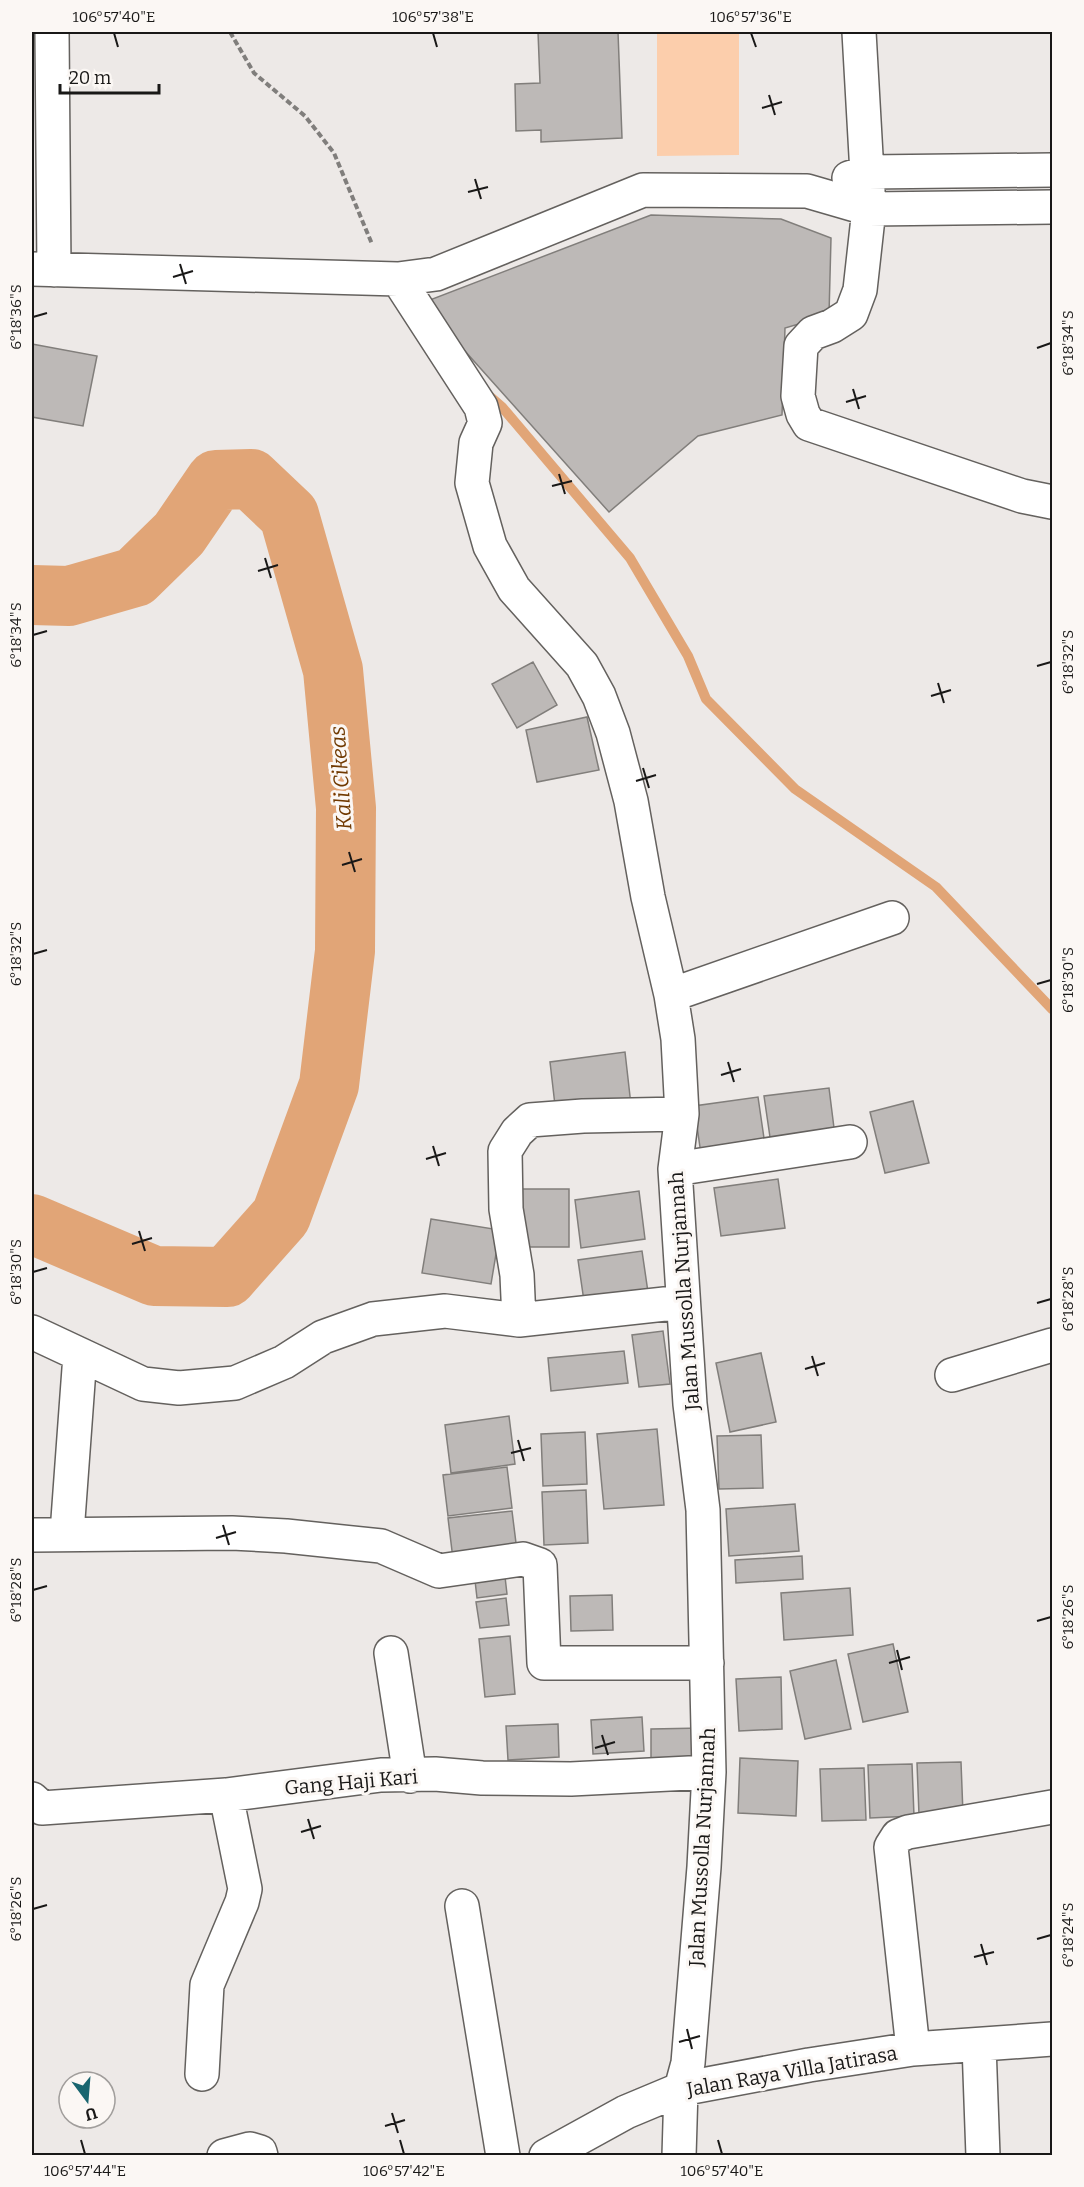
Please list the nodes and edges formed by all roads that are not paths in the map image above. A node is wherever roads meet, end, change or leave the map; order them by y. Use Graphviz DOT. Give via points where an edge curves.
graph roads {
  1 [pos="52,32"];
  2 [pos="859,32"];
  3 [pos="1053,170"];
  4 [pos="868,172"];
  5 [pos="807,191"];
  6 [pos="1053,207"];
  7 [pos="869,209"];
  8 [pos="43,270"];
  9 [pos="398,279"];
  10 [pos="1053,502"];
  11 [pos="892,918"];
  12 [pos="671,995"];
  13 [pos="682,1114"];
  14 [pos="850,1142"];
  15 [pos="675,1169"];
  16 [pos="683,1302"];
  17 [pos="519,1320"];
  18 [pos="32,1332"];
  19 [pos="1053,1345"];
  20 [pos="80,1355"];
  21 [pos="952,1376"];
  22 [pos="67,1533"];
  23 [pos="32,1535"];
  24 [pos="391,1653"];
  25 [pos="707,1663"];
  26 [pos="709,1772"];
  27 [pos="410,1776"];
  28 [pos="226,1795"];
  29 [pos="1053,1807"];
  30 [pos="35,1808"];
  31 [pos="462,1906"];
  32 [pos="1053,2039"];
  33 [pos="979,2045"];
  34 [pos="913,2049"];
  35 [pos="202,2074"];
  36 [pos="681,2089"];
  37 [pos="224,2156"];
  38 [pos="261,2156"];
  39 [pos="503,2156"];
  40 [pos="546,2156"];
  41 [pos="679,2156"];
  42 [pos="983,2156"];
  1 -- 8 [label="street"];
  2 -- 4 [label="street"];
  3 -- 4 [label="street"];
  4 -- 5 [label="street"];
  4 -- 7 [label="street"];
  5 -- 7 [label="street"];
  5 -- 9 [label="street" via="643,190 436,274"];
  6 -- 7 [label="street"];
  7 -- 10 [label="street" via="860,290 851,314 813,333 801,346 798,396 809,424 1022,496"];
  8 -- 9 [label="street"];
  9 -- 12 [label="street, Jalan Mussolla Nurjannah" via="484,414 472,483 490,546 514,590 582,664 599,696 631,801"];
  11 -- 12 [label="street"];
  12 -- 13 [label="street, Jalan Mussolla Nurjannah"];
  13 -- 15 [label="street, Jalan Mussolla Nurjannah"];
  13 -- 17 [label="street" via="530,1120 517,1132 505,1151 506,1209 518,1275"];
  14 -- 15 [label="street"];
  15 -- 16 [label="street, Jalan Mussolla Nurjannah"];
  16 -- 17 [label="street"];
  16 -- 25 [label="street, Jalan Mussolla Nurjannah" via="703,1510"];
  17 -- 20 [label="street" via="445,1311 373,1319 323,1337 284,1362 235,1383 179,1388 143,1383"];
  18 -- 20 [label="street"];
  19 -- 21 [label="street"];
  20 -- 22 [label="street"];
  22 -- 23 [label="street"];
  22 -- 25 [label="street" via="232,1533 330,1540 381,1546 439,1571 523,1559 540,1565 544,1663"];
  24 -- 27 [label="street"];
  25 -- 26 [label="street, Jalan Mussolla Nurjannah"];
  26 -- 27 [label="street, Gang Haji Kari" via="571,1779"];
  26 -- 36 [label="street, Jalan Mussolla Nurjannah" via="688,2063"];
  27 -- 28 [label="street, Gang Haji Kari" via="381,1775"];
  28 -- 30 [label="street, Gang Haji Kari"];
  28 -- 35 [label="street" via="244,1889 207,1985"];
  29 -- 34 [label="street" via="908,1832 898,1836 891,1847"];
  31 -- 39 [label="street"];
  32 -- 33 [label="street, Jalan Raya Villa Jatirasa"];
  33 -- 34 [label="street, Jalan Raya Villa Jatirasa"];
  33 -- 42 [label="street"];
  34 -- 36 [label="street, Jalan Raya Villa Jatirasa"];
  36 -- 40 [label="street, Jalan Raya Villa Jatirasa" via="626,2112"];
  36 -- 41 [label="street, Jalan Mussolla Nurjannah"];
  37 -- 38 [label="street" via="250,2149"];
}
